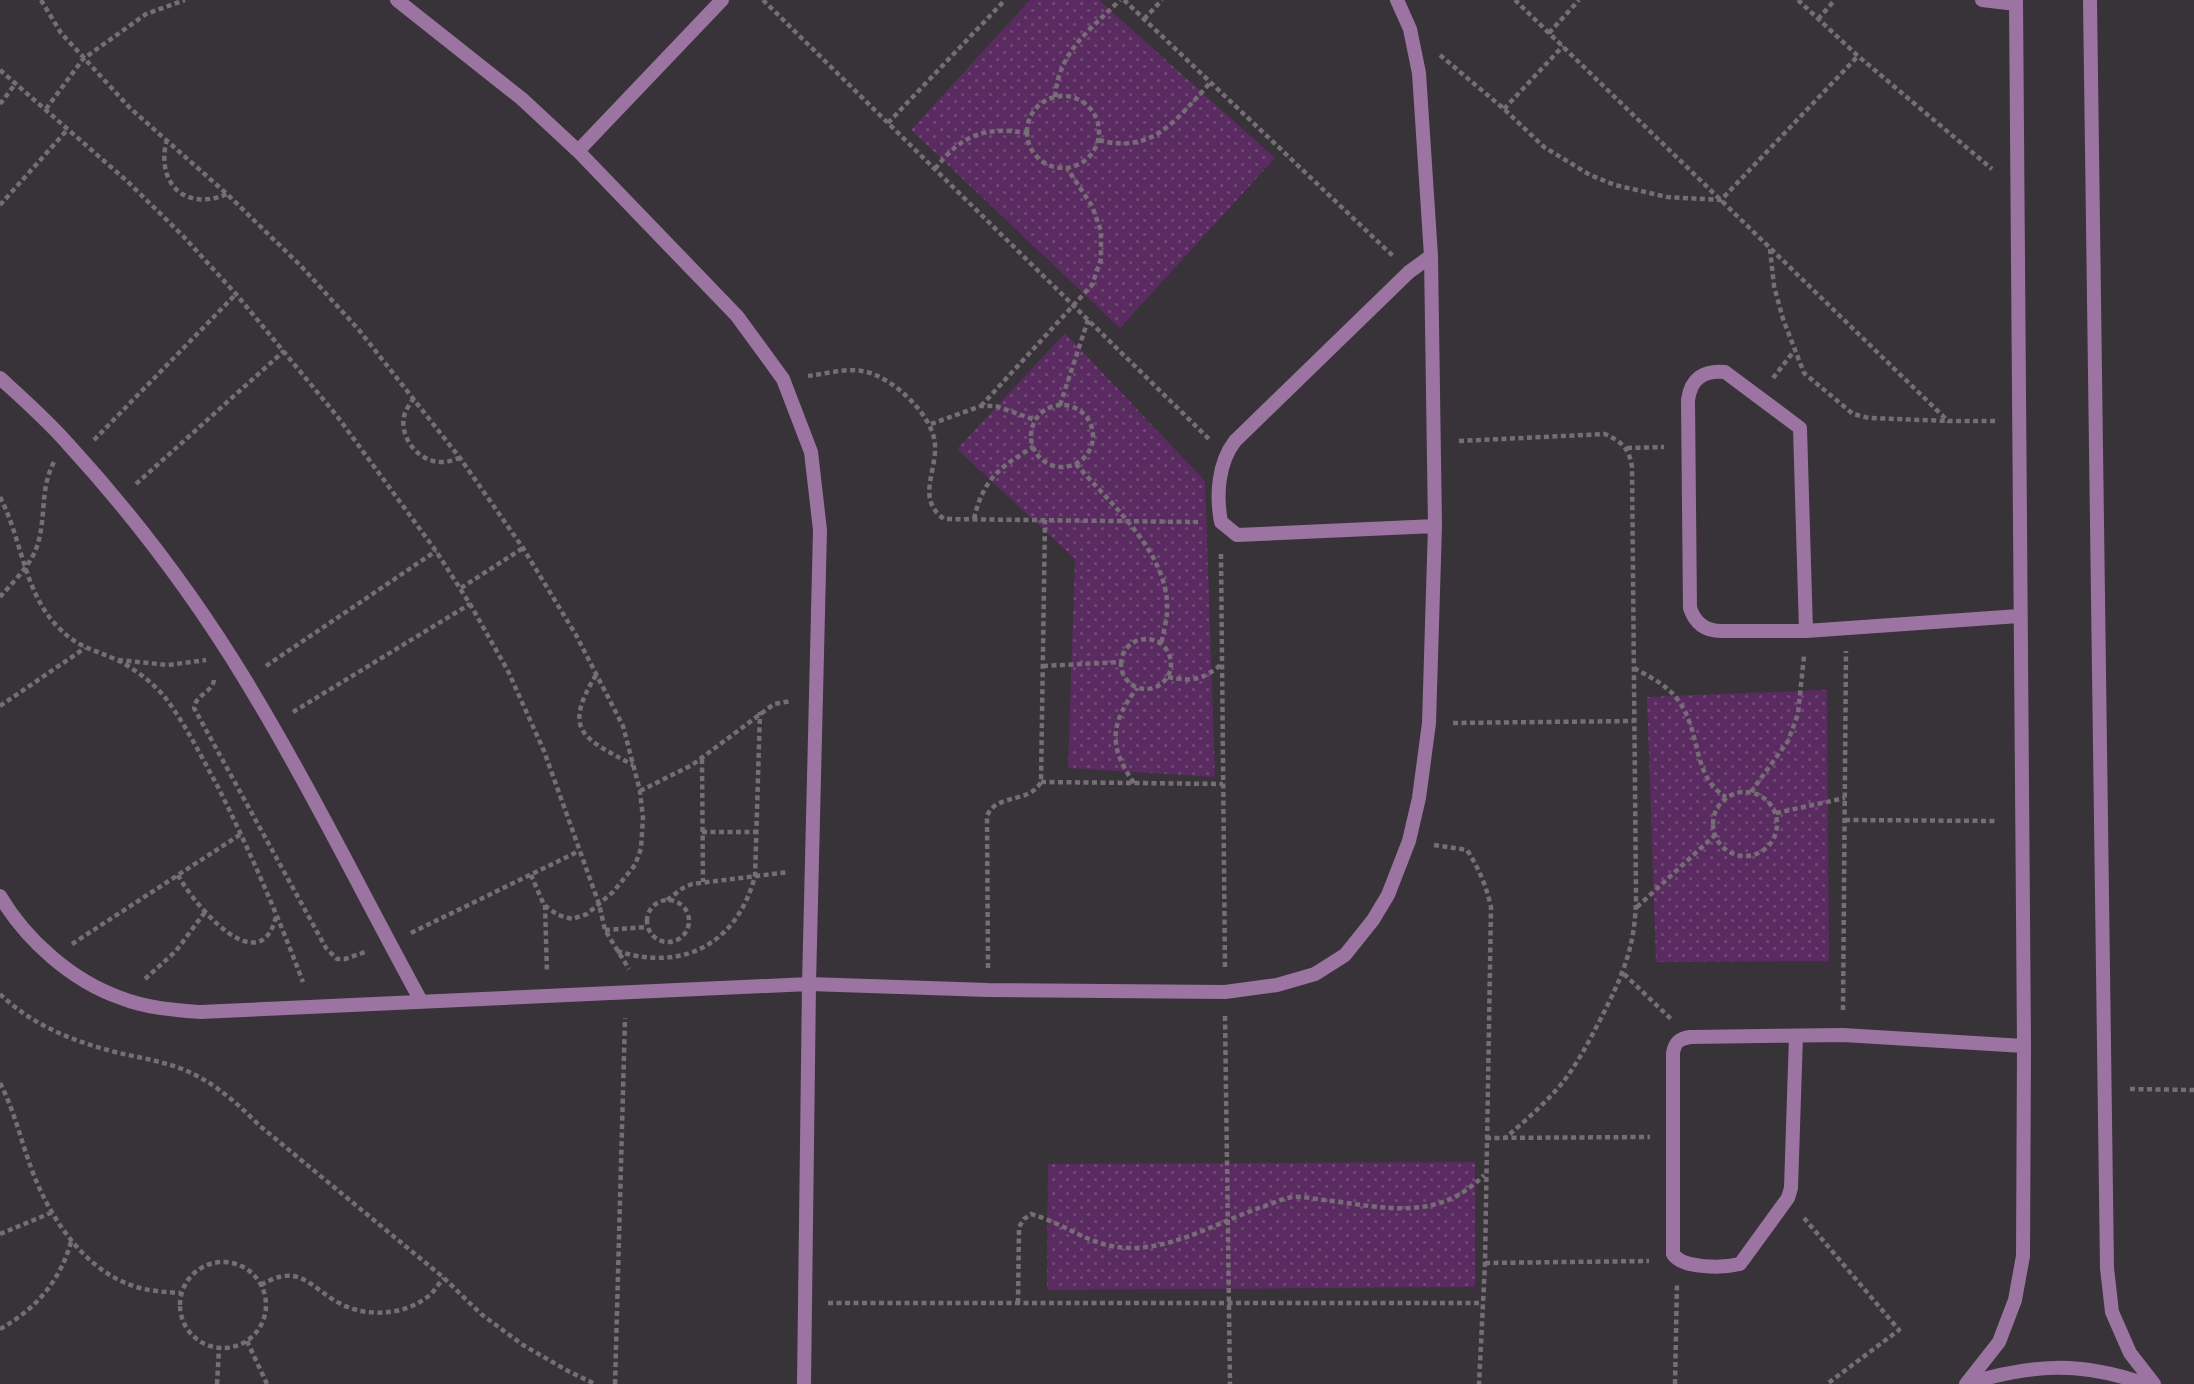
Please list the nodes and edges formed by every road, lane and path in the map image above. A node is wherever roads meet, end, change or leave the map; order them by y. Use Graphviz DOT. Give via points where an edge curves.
graph roads {
  1 [pos="41,0"];
  2 [pos="185,0"];
  3 [pos="397,0"];
  4 [pos="722,0"];
  5 [pos="763,0"];
  6 [pos="1005,0"];
  7 [pos="1122,0"];
  8 [pos="1162,0"];
  9 [pos="1396,0"];
  10 [pos="1515,0"];
  11 [pos="1579,0"];
  12 [pos="1798,0"];
  13 [pos="1835,0"];
  14 [pos="1982,0"];
  15 [pos="2090,0"];
  16 [pos="2016,2"];
  17 [pos="1144,19"];
  18 [pos="1818,19"];
  19 [pos="1410,29"];
  20 [pos="1549,33"];
  21 [pos="1563,47"];
  22 [pos="1858,56"];
  23 [pos="83,59"];
  24 [pos="0,70"];
  25 [pos="1212,82"];
  26 [pos="16,83"];
  27 [pos="1055,97"];
  28 [pos="0,104"];
  29 [pos="46,109"];
  30 [pos="1504,109"];
  31 [pos="888,123"];
  32 [pos="68,129"];
  33 [pos="1027,133"];
  34 [pos="167,139"];
  35 [pos="1099,139"];
  36 [pos="578,151"];
  37 [pos="1067,168"];
  38 [pos="935,169"];
  39 [pos="2017,190"];
  40 [pos="227,194"];
  41 [pos="1721,200"];
  42 [pos="0,205"];
  43 [pos="1770,248"];
  44 [pos="1431,256"];
  45 [pos="1409,272"];
  46 [pos="236,293"];
  47 [pos="1074,306"];
  48 [pos="1088,320"];
  49 [pos="284,351"];
  50 [pos="1794,351"];
  51 [pos="0,377"];
  52 [pos="783,379"];
  53 [pos="1759,397"];
  54 [pos="414,398"];
  55 [pos="1060,405"];
  56 [pos="981,406"];
  57 [pos="1035,420"];
  58 [pos="1948,421"];
  59 [pos="2019,421"];
  60 [pos="931,425"];
  61 [pos="66,441"];
  62 [pos="1435,442"];
  63 [pos="1688,446"];
  64 [pos="1033,447"];
  65 [pos="1627,448"];
  66 [pos="79,456"];
  67 [pos="460,458"];
  68 [pos="1076,464"];
  69 [pos="1221,468"];
  70 [pos="0,498"];
  71 [pos="117,501"];
  72 [pos="974,519"];
  73 [pos="1045,520"];
  74 [pos="1126,521"];
  75 [pos="1221,522"];
  76 [pos="1435,526"];
  77 [pos="523,548"];
  78 [pos="436,551"];
  79 [pos="27,566"];
  80 [pos="461,588"];
  81 [pos="0,597"];
  82 [pos="470,604"];
  83 [pos="2020,616"];
  84 [pos="1847,628"];
  85 [pos="1806,631"];
  86 [pos="1161,645"];
  87 [pos="85,648"];
  88 [pos="226,651"];
  89 [pos="117,660"];
  90 [pos="205,660"];
  91 [pos="1121,662"];
  92 [pos="1222,664"];
  93 [pos="1043,666"];
  94 [pos="1633,668"];
  95 [pos="596,674"];
  96 [pos="1168,677"];
  97 [pos="245,680"];
  98 [pos="1137,688"];
  99 [pos="814,702"];
  100 [pos="0,706"];
  101 [pos="760,712"];
  102 [pos="1634,722"];
  103 [pos="1429,723"];
  104 [pos="271,725"];
  105 [pos="702,758"];
  106 [pos="633,765"];
  107 [pos="1041,782"];
  108 [pos="1134,783"];
  109 [pos="1223,784"];
  110 [pos="640,791"];
  111 [pos="1752,792"];
  112 [pos="1726,797"];
  113 [pos="1845,798"];
  114 [pos="1776,813"];
  115 [pos="1845,820"];
  116 [pos="2021,821"];
  117 [pos="702,832"];
  118 [pos="756,832"];
  119 [pos="241,834"];
  120 [pos="1714,836"];
  121 [pos="1409,841"];
  122 [pos="579,850"];
  123 [pos="811,869"];
  124 [pos="531,875"];
  125 [pos="178,876"];
  126 [pos="755,876"];
  127 [pos="702,882"];
  128 [pos="0,896"];
  129 [pos="667,900"];
  130 [pos="599,904"];
  131 [pos="544,905"];
  132 [pos="1636,908"];
  133 [pos="205,912"];
  134 [pos="276,917"];
  135 [pos="647,927"];
  136 [pos="605,930"];
  137 [pos="389,944"];
  138 [pos="617,951"];
  139 [pos="52,957"];
  140 [pos="1624,974"];
  141 [pos="808,984"];
  142 [pos="648,990"];
  143 [pos="988,990"];
  144 [pos="626,992"];
  145 [pos="1225,992"];
  146 [pos="0,994"];
  147 [pos="544,995"];
  148 [pos="120,998"];
  149 [pos="421,1001"];
  150 [pos="312,1007"];
  151 [pos="1843,1035"];
  152 [pos="1796,1036"];
  153 [pos="1690,1037"];
  154 [pos="2024,1046"];
  155 [pos="0,1083"];
  156 [pos="2104,1089"];
  157 [pos="2194,1090"];
  158 [pos="1673,1137"];
  159 [pos="1486,1138"];
  160 [pos="1505,1138"];
  161 [pos="1485,1175"];
  162 [pos="1788,1198"];
  163 [pos="53,1212"];
  164 [pos="1229,1219"];
  165 [pos="0,1234"];
  166 [pos="71,1241"];
  167 [pos="1677,1261"];
  168 [pos="1485,1263"];
  169 [pos="444,1278"];
  170 [pos="261,1285"];
  171 [pos="181,1293"];
  172 [pos="805,1303"];
  173 [pos="1018,1303"];
  174 [pos="1229,1303"];
  175 [pos="1481,1303"];
  176 [pos="0,1329"];
  177 [pos="247,1341"];
  178 [pos="219,1348"];
  179 [pos="217,1384"];
  180 [pos="267,1384"];
  181 [pos="596,1384"];
  182 [pos="615,1384"];
  183 [pos="804,1384"];
  184 [pos="1230,1384"];
  185 [pos="1479,1384"];
  186 [pos="1675,1384"];
  187 [pos="1828,1384"];
  188 [pos="1966,1384"];
  189 [pos="2145,1384"];
  190 [pos="2154,1384"];
  1 -- 23 [label="path"];
  2 -- 23 [label="path" via="146,14"];
  3 -- 36 [label="street" via="522,99"];
  4 -- 36 [label="street"];
  5 -- 31 [label="path"];
  6 -- 31 [label="path"];
  7 -- 17 [label="path"];
  7 -- 27 [label="path" via="1072,48 1056,80"];
  8 -- 17 [label="path"];
  9 -- 19 [label="street"];
  10 -- 20 [label="path"];
  11 -- 20 [label="path"];
  12 -- 18 [label="path"];
  13 -- 18 [label="path"];
  14 -- 16 [label="street"];
  15 -- 156 [label="street"];
  16 -- 39 [label="street"];
  17 -- 25 [label="path"];
  18 -- 22 [label="path"];
  19 -- 30 [label="path"];
  19 -- 44 [label="street" via="1419,73"];
  20 -- 21 [label="path"];
  21 -- 30 [label="path"];
  21 -- 41 [label="path"];
  22 -- 39 [label="path"];
  22 -- 41 [label="path"];
  23 -- 29 [label="path"];
  23 -- 34 [label="path"];
  24 -- 26 [label="path"];
  25 -- 35 [label="path" via="1149,139 1133,144"];
  25 -- 45 [label="path"];
  26 -- 28 [label="path"];
  26 -- 29 [label="path"];
  27 -- 33 [label="path" via="1035,110"];
  27 -- 35 [label="path" via="1082,102 1093,112"];
  29 -- 32 [label="path"];
  30 -- 41 [label="path" via="1544,147 1615,185 1667,197"];
  31 -- 38 [label="path"];
  32 -- 42 [label="path"];
  32 -- 46 [label="path" via="183,236"];
  33 -- 37 [label="path" via="1039,160"];
  33 -- 38 [label="path" via="985,132 965,139"];
  34 -- 40 [label="path"];
  34 -- 40 [label="path" via="164,170 171,184 197,200"];
  35 -- 37 [label="path" via="1081,163"];
  36 -- 52 [label="street" via="737,316"];
  37 -- 47 [label="path" via="1092,206 1101,231 1101,259 1092,285"];
  38 -- 47 [label="path"];
  39 -- 59 [label="street"];
  40 -- 54 [label="path" via="301,266"];
  41 -- 43 [label="path"];
  43 -- 50 [label="path" via="1774,286"];
  43 -- 58 [label="path"];
  44 -- 45 [label="street"];
  44 -- 62 [label="street"];
  45 -- 69 [label="street" via="1242,431"];
  46 -- 49 [label="path"];
  46 -- 66 [label="path"];
  47 -- 48 [label="path"];
  47 -- 56 [label="path"];
  48 -- 55 [label="path"];
  48 -- 69 [label="path" via="1207,437 1217,450"];
  49 -- 71 [label="path"];
  49 -- 78 [label="path"];
  50 -- 53 [label="path"];
  50 -- 58 [label="path" via="1804,373 1853,414"];
  51 -- 61 [label="street"];
  52 -- 60 [label="path" via="860,370 874,374 919,409"];
  52 -- 99 [label="street" via="811,452 820,530"];
  53 -- 63 [label="street" via="1726,372 1702,374 1689,390"];
  53 -- 85 [label="street" via="1800,428"];
  54 -- 67 [label="path"];
  54 -- 67 [label="path" via="405,413 404,431 411,448 426,459 443,463"];
  55 -- 57 [label="path"];
  55 -- 68 [label="path" via="1086,416 1092,428 1093,442"];
  56 -- 57 [label="path" via="996,406"];
  56 -- 60 [label="path"];
  57 -- 64 [label="path"];
  58 -- 59 [label="path"];
  59 -- 83 [label="street"];
  60 -- 72 [label="path" via="935,444 930,503 944,519"];
  61 -- 66 [label="street"];
  61 -- 79 [label="path" via="44,488 41,530"];
  62 -- 65 [label="path" via="1605,434"];
  62 -- 76 [label="street"];
  63 -- 65 [label="path"];
  63 -- 85 [label="street" via="1690,608 1694,618 1711,631"];
  64 -- 68 [label="path" via="1051,465"];
  64 -- 72 [label="path" via="999,468 985,485"];
  65 -- 94 [label="path" via="1632,467"];
  66 -- 71 [label="street"];
  67 -- 77 [label="path"];
  68 -- 74 [label="path"];
  69 -- 75 [label="street"];
  70 -- 79 [label="path"];
  71 -- 88 [label="street"];
  72 -- 73 [label="path"];
  73 -- 74 [label="path"];
  73 -- 93 [label="path"];
  74 -- 75 [label="path"];
  74 -- 86 [label="path" via="1148,547 1163,578 1167,612"];
  75 -- 76 [label="street" via="1237,535"];
  75 -- 92 [label="path"];
  76 -- 103 [label="street"];
  77 -- 80 [label="path"];
  77 -- 95 [label="path"];
  78 -- 80 [label="path"];
  78 -- 97 [label="path"];
  79 -- 81 [label="path"];
  79 -- 87 [label="path" via="46,614"];
  80 -- 82 [label="path"];
  82 -- 104 [label="path"];
  82 -- 122 [label="path" via="508,671 544,751"];
  83 -- 84 [label="street"];
  83 -- 116 [label="street"];
  84 -- 85 [label="street"];
  84 -- 113 [label="path"];
  85 -- 111 [label="path" via="1798,714 1788,741"];
  86 -- 91 [label="path" via="1152,640 1131,644"];
  86 -- 96 [label="path" via="1169,654"];
  87 -- 89 [label="path"];
  87 -- 100 [label="path"];
  88 -- 90 [label="path"];
  88 -- 97 [label="street"];
  89 -- 90 [label="path" via="168,665"];
  89 -- 119 [label="path" via="165,698"];
  90 -- 137 [label="path" via="215,681 194,708 326,948 337,959 345,959"];
  91 -- 93 [label="path"];
  91 -- 98 [label="path" via="1122,673"];
  92 -- 96 [label="path" via="1206,676 1187,681"];
  92 -- 109 [label="path"];
  93 -- 107 [label="path"];
  94 -- 102 [label="path"];
  94 -- 112 [label="path" via="1678,700 1694,731 1707,782"];
  95 -- 106 [label="path" via="623,726"];
  95 -- 106 [label="path" via="580,702 582,729 604,750"];
  96 -- 98 [label="path" via="1149,689"];
  97 -- 104 [label="street"];
  98 -- 108 [label="path" via="1121,709 1115,736 1119,762"];
  99 -- 101 [label="path" via="774,704"];
  99 -- 123 [label="street"];
  101 -- 105 [label="path"];
  101 -- 118 [label="path"];
  102 -- 103 [label="path"];
  102 -- 132 [label="path"];
  103 -- 121 [label="street"];
  104 -- 137 [label="street"];
  105 -- 110 [label="path"];
  105 -- 117 [label="path"];
  106 -- 110 [label="path"];
  107 -- 108 [label="path"];
  107 -- 143 [label="path" via="1032,793 996,804 987,816"];
  108 -- 109 [label="path"];
  109 -- 145 [label="path"];
  110 -- 130 [label="path" via="641,849 625,880"];
  111 -- 112 [label="path" via="1738,791"];
  111 -- 114 [label="path" via="1770,803"];
  112 -- 120 [label="path" via="1713,814"];
  113 -- 114 [label="path"];
  113 -- 115 [label="path"];
  114 -- 120 [label="path" via="1774,837 1757,854 1744,857 1732,853"];
  115 -- 116 [label="path"];
  115 -- 151 [label="path"];
  116 -- 154 [label="street"];
  117 -- 118 [label="path"];
  117 -- 127 [label="path"];
  118 -- 126 [label="path"];
  119 -- 125 [label="path"];
  119 -- 134 [label="path"];
  120 -- 132 [label="path"];
  121 -- 145 [label="street" via="1388,895 1345,955 1315,974"];
  121 -- 159 [label="path" via="1467,850 1486,886 1492,929"];
  122 -- 124 [label="path"];
  122 -- 130 [label="path"];
  123 -- 126 [label="path"];
  123 -- 141 [label="street"];
  124 -- 131 [label="path"];
  124 -- 137 [label="path"];
  125 -- 133 [label="path"];
  125 -- 139 [label="path"];
  126 -- 127 [label="path"];
  126 -- 138 [label="path" via="741,913 713,942 676,958 656,960"];
  127 -- 129 [label="path" via="682,888"];
  128 -- 139 [label="street" via="26,932"];
  129 -- 135 [label="path" via="651,908"];
  129 -- 135 [label="path" via="685,908 688,929 672,942 661,941"];
  130 -- 131 [label="path" via="572,919"];
  130 -- 136 [label="path"];
  131 -- 147 [label="path" via="548,953"];
  132 -- 140 [label="path"];
  133 -- 134 [label="path" via="242,941 255,943 266,938"];
  133 -- 148 [label="path" via="176,951"];
  134 -- 150 [label="path"];
  135 -- 136 [label="path"];
  136 -- 138 [label="path"];
  137 -- 149 [label="street"];
  138 -- 142 [label="path"];
  139 -- 148 [label="street"];
  140 -- 153 [label="path"];
  140 -- 160 [label="path" via="1563,1081"];
  141 -- 142 [label="street"];
  141 -- 143 [label="street"];
  141 -- 172 [label="street"];
  142 -- 144 [label="street"];
  143 -- 145 [label="street"];
  144 -- 147 [label="street"];
  144 -- 182 [label="path"];
  145 -- 164 [label="path"];
  146 -- 169 [label="path" via="31,1020 57,1033 186,1071 212,1085"];
  147 -- 149 [label="street"];
  148 -- 150 [label="street" via="200,1012"];
  149 -- 150 [label="street"];
  151 -- 152 [label="street"];
  151 -- 154 [label="street"];
  152 -- 153 [label="street"];
  152 -- 162 [label="street"];
  153 -- 158 [label="street" via="1681,1039 1673,1053"];
  154 -- 188 [label="street" via="2023,1256 2015,1300 1999,1342"];
  155 -- 163 [label="path" via="36,1180"];
  156 -- 157 [label="path"];
  156 -- 190 [label="street" via="2112,1312 2130,1353"];
  158 -- 160 [label="path"];
  158 -- 167 [label="street" via="1673,1254"];
  159 -- 160 [label="path"];
  159 -- 161 [label="path"];
  161 -- 164 [label="path" via="1444,1203 1412,1210 1292,1197"];
  161 -- 168 [label="path"];
  162 -- 167 [label="street" via="1740,1264"];
  162 -- 187 [label="path" via="1899,1330"];
  163 -- 165 [label="path"];
  163 -- 166 [label="path"];
  164 -- 173 [label="path" via="1174,1241 1130,1248 1090,1241 1054,1220 1031,1214 1019,1227"];
  164 -- 174 [label="path"];
  166 -- 171 [label="path" via="106,1273 128,1284"];
  166 -- 176 [label="path" via="47,1292"];
  167 -- 168 [label="path"];
  167 -- 186 [label="path"];
  168 -- 175 [label="path"];
  169 -- 170 [label="path" via="427,1298 382,1313 341,1304 299,1276 285,1275"];
  169 -- 181 [label="path" via="481,1314 523,1345"];
  170 -- 171 [label="path" via="248,1270 229,1262 208,1264 191,1275"];
  170 -- 177 [label="path" via="264,1315"];
  171 -- 178 [label="path" via="180,1311 187,1329 200,1342"];
  172 -- 173 [label="path"];
  172 -- 183 [label="street"];
  173 -- 174 [label="path"];
  174 -- 175 [label="path"];
  174 -- 184 [label="path"];
  175 -- 185 [label="path"];
  177 -- 178 [label="path"];
  177 -- 180 [label="path"];
  178 -- 179 [label="path"];
  188 -- 189 [label="street" via="2042,1367 2082,1368"];
}
